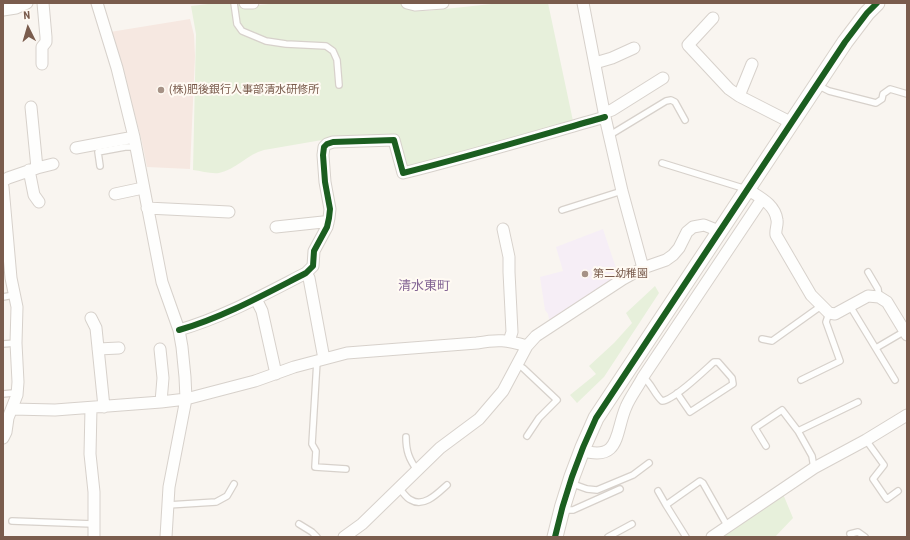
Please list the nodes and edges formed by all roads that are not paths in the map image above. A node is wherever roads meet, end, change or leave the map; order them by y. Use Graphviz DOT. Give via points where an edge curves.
graph roads {
  1 [pos="27,3"];
  2 [pos="43,3"];
  3 [pos="97,3"];
  4 [pos="234,3"];
  5 [pos="245,3"];
  6 [pos="253,3"];
  7 [pos="407,3"];
  8 [pos="443,3"];
  9 [pos="583,3"];
  10 [pos="877,3"];
  11 [pos="16,6"];
  12 [pos="3,10"];
  13 [pos="713,18"];
  14 [pos="634,48"];
  15 [pos="594,63"];
  16 [pos="42,64"];
  17 [pos="752,64"];
  18 [pos="663,78"];
  19 [pos="339,85"];
  20 [pos="816,85"];
  21 [pos="907,94"];
  22 [pos="739,96"];
  23 [pos="31,107"];
  24 [pos="605,115"];
  25 [pos="685,120"];
  26 [pos="792,123"];
  27 [pos="610,135"];
  28 [pos="135,142"];
  29 [pos="76,148"];
  30 [pos="662,163"];
  31 [pos="53,164"];
  32 [pos="100,166"];
  33 [pos="33,169"];
  34 [pos="3,181"];
  35 [pos="3,187"];
  36 [pos="143,188"];
  37 [pos="747,189"];
  38 [pos="622,191"];
  39 [pos="114,194"];
  40 [pos="762,199"];
  41 [pos="39,202"];
  42 [pos="147,208"];
  43 [pos="562,210"];
  44 [pos="229,212"];
  45 [pos="328,223"];
  46 [pos="276,227"];
  47 [pos="503,229"];
  48 [pos="719,231"];
  49 [pos="642,268"];
  50 [pos="868,272"];
  51 [pos="306,273"];
  52 [pos="14,295"];
  53 [pos="3,297"];
  54 [pos="879,297"];
  55 [pos="256,299"];
  56 [pos="850,306"];
  57 [pos="825,309"];
  58 [pos="91,318"];
  59 [pos="179,330"];
  60 [pos="906,333"];
  61 [pos="762,339"];
  62 [pos="509,341"];
  63 [pos="16,343"];
  64 [pos="3,344"];
  65 [pos="527,346"];
  66 [pos="119,348"];
  67 [pos="876,348"];
  68 [pos="98,349"];
  69 [pos="160,349"];
  70 [pos="321,360"];
  71 [pos="518,365"];
  72 [pos="276,374"];
  73 [pos="644,377"];
  74 [pos="800,380"];
  75 [pos="895,380"];
  76 [pos="677,393"];
  77 [pos="3,394"];
  78 [pos="17,395"];
  79 [pos="186,399"];
  80 [pos="161,402"];
  81 [pos="858,402"];
  82 [pos="104,407"];
  83 [pos="91,408"];
  84 [pos="12,409"];
  85 [pos="907,415"];
  86 [pos="798,431"];
  87 [pos="528,436"];
  88 [pos="406,437"];
  89 [pos="3,438"];
  90 [pos="866,440"];
  91 [pos="766,446"];
  92 [pos="581,450"];
  93 [pos="649,463"];
  94 [pos="814,468"];
  95 [pos="346,469"];
  96 [pos="417,470"];
  97 [pos="570,483"];
  98 [pos="234,484"];
  99 [pos="447,485"];
  100 [pos="400,488"];
  101 [pos="620,489"];
  102 [pos="658,491"];
  103 [pos="898,491"];
  104 [pos="167,505"];
  105 [pos="666,505"];
  106 [pos="561,510"];
  107 [pos="12,521"];
  108 [pos="299,524"];
  109 [pos="632,524"];
  110 [pos="728,527"];
  111 [pos="95,533"];
  112 [pos="850,534"];
  113 [pos="166,537"];
  114 [pos="317,537"];
  115 [pos="344,537"];
  116 [pos="555,537"];
  117 [pos="608,537"];
  118 [pos="686,537"];
  119 [pos="712,537"];
  120 [pos="865,537"];
  1 -- 11 [label="street"];
  2 -- 16 [label="street" via="46,42 42,47"];
  3 -- 28 [label="street" via="117,68"];
  4 -- 19 [label="lane" via="237,24 242,31 266,41 326,46 333,51 337,60"];
  5 -- 6 [label="street"];
  7 -- 8 [label="street"];
  9 -- 15 [label="street"];
  10 -- 20 [label="street" via="855,28"];
  11 -- 12 [label="street"];
  13 -- 22 [label="street" via="688,45 729,89"];
  14 -- 15 [label="street"];
  15 -- 24 [label="street"];
  17 -- 22 [label="street"];
  18 -- 24 [label="street"];
  20 -- 21 [label="lane" via="829,91 876,103 890,89"];
  20 -- 26 [label="street"];
  22 -- 26 [label="street"];
  23 -- 33 [label="street"];
  24 -- 27 [label="street"];
  24 -- 45 [label="street" via="464,158 403,173 394,140 333,142 324,147 323,155 330,209"];
  25 -- 27 [label="lane" via="675,102 671,100"];
  26 -- 37 [label="street"];
  27 -- 38 [label="street"];
  28 -- 29 [label="street"];
  28 -- 32 [label="lane" via="125,147 98,152"];
  28 -- 36 [label="street"];
  30 -- 37 [label="lane"];
  31 -- 33 [label="street"];
  33 -- 34 [label="street"];
  33 -- 41 [label="street" via="34,195"];
  35 -- 52 [label="street"];
  36 -- 39 [label="street"];
  36 -- 42 [label="street"];
  37 -- 40 [label="street"];
  37 -- 48 [label="street"];
  38 -- 43 [label="lane"];
  38 -- 49 [label="street"];
  40 -- 57 [label="street" via="775,211 776,235 811,295"];
  40 -- 73 [label="street"];
  42 -- 44 [label="street"];
  42 -- 59 [label="street" via="162,282"];
  45 -- 46 [label="street"];
  45 -- 51 [label="street" via="314,251 313,266"];
  47 -- 62 [label="street" via="509,257 512,332"];
  48 -- 49 [label="street" via="704,225 693,227 673,255"];
  48 -- 92 [label="street" via="596,418"];
  49 -- 65 [label="street" via="536,336"];
  50 -- 54 [label="lane" via="878,289"];
  51 -- 55 [label="street"];
  51 -- 70 [label="street" via="309,278"];
  52 -- 53 [label="lane"];
  52 -- 63 [label="street" via="17,312"];
  54 -- 56 [label="street" via="868,296"];
  54 -- 60 [label="street" via="887,302"];
  55 -- 59 [label="street"];
  55 -- 72 [label="street" via="262,311"];
  56 -- 57 [label="street" via="835,314"];
  56 -- 67 [label="lane"];
  57 -- 61 [label="lane" via="772,341"];
  57 -- 74 [label="lane" via="826,322 840,361"];
  58 -- 68 [label="street" via="95,322"];
  59 -- 79 [label="street"];
  60 -- 67 [label="lane"];
  62 -- 65 [label="street"];
  62 -- 70 [label="street" via="347,353"];
  63 -- 64 [label="lane"];
  63 -- 78 [label="street"];
  65 -- 71 [label="street"];
  66 -- 68 [label="street"];
  67 -- 75 [label="lane"];
  68 -- 82 [label="street"];
  69 -- 80 [label="street" via="163,378"];
  70 -- 72 [label="street"];
  70 -- 95 [label="lane" via="312,444 316,451 315,467"];
  71 -- 87 [label="lane" via="557,400 539,418"];
  71 -- 96 [label="street" via="503,391 479,419 440,448"];
  72 -- 79 [label="street"];
  73 -- 76 [label="lane" via="662,401 668,401"];
  73 -- 92 [label="street" via="626,406 613,446 600,453"];
  76 -- 76 [label="lane" via="714,362 718,362 732,378 733,384 690,412"];
  77 -- 78 [label="lane"];
  78 -- 84 [label="street"];
  79 -- 80 [label="street"];
  79 -- 104 [label="street"];
  80 -- 82 [label="street"];
  81 -- 86 [label="lane"];
  82 -- 83 [label="street"];
  83 -- 84 [label="street"];
  83 -- 111 [label="street" via="90,454"];
  84 -- 89 [label="street"];
  85 -- 90 [label="street"];
  86 -- 91 [label="lane" via="782,410 755,428"];
  86 -- 94 [label="lane" via="812,456"];
  88 -- 96 [label="lane" via="407,454"];
  90 -- 94 [label="street"];
  90 -- 103 [label="lane" via="884,465 873,479 887,499"];
  92 -- 97 [label="street"];
  93 -- 97 [label="lane" via="633,475 597,490"];
  94 -- 110 [label="street"];
  96 -- 100 [label="street"];
  97 -- 106 [label="street"];
  98 -- 104 [label="lane" via="227,496 216,502"];
  99 -- 100 [label="lane" via="426,502 410,500"];
  100 -- 115 [label="street" via="362,524"];
  101 -- 106 [label="lane" via="573,510"];
  102 -- 105 [label="lane"];
  104 -- 113 [label="street"];
  105 -- 110 [label="lane" via="700,481 704,483"];
  105 -- 118 [label="lane"];
  106 -- 116 [label="street"];
  107 -- 111 [label="lane"];
  108 -- 114 [label="lane"];
  109 -- 117 [label="lane"];
  110 -- 119 [label="street"];
  112 -- 120 [label="lane" via="858,532"];
}
